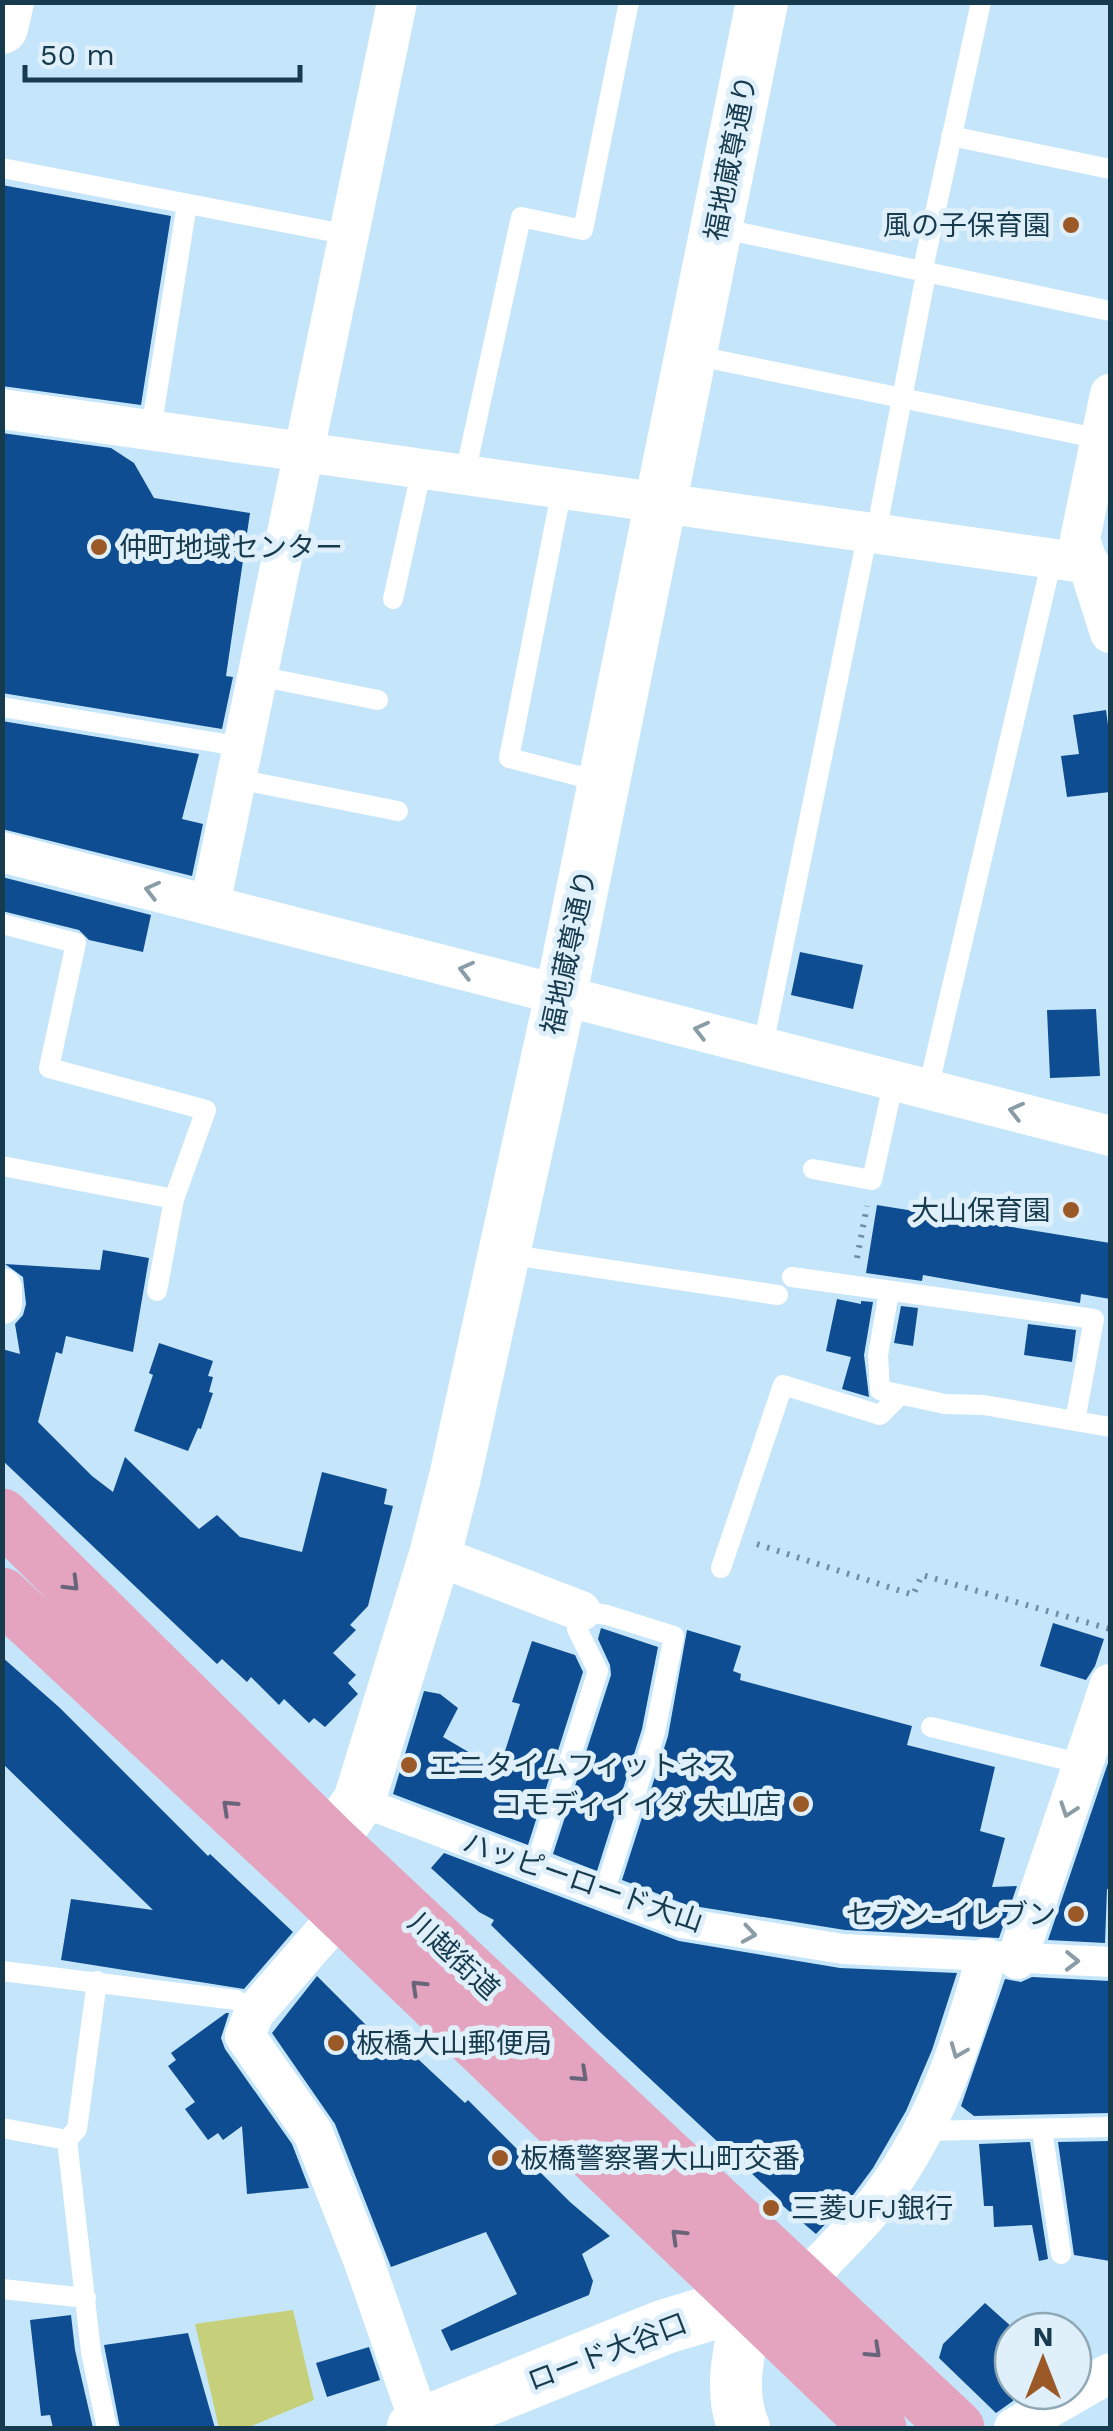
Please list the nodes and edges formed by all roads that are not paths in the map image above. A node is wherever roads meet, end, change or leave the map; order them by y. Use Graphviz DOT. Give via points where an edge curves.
graph roads {
  1 [pos="8,2"];
  2 [pos="397,2"];
  3 [pos="629,2"];
  4 [pos="762,2"];
  5 [pos="981,2"];
  6 [pos="2,28"];
  7 [pos="952,136"];
  8 [pos="2,168"];
  9 [pos="1110,169"];
  10 [pos="187,204"];
  11 [pos="717,228"];
  12 [pos="350,234"];
  13 [pos="924,274"];
  14 [pos="1110,311"];
  15 [pos="691,355"];
  16 [pos="1110,394"];
  17 [pos="901,400"];
  18 [pos="2,409"];
  19 [pos="151,430"];
  20 [pos="1101,440"];
  21 [pos="305,452"];
  22 [pos="422,468"];
  23 [pos="465,474"];
  24 [pos="562,488"];
  25 [pos="662,501"];
  26 [pos="872,532"];
  27 [pos="1071,561"];
  28 [pos="393,599"];
  29 [pos="1110,633"];
  30 [pos="258,676"];
  31 [pos="378,700"];
  32 [pos="2,707"];
  33 [pos="240,763"];
  34 [pos="604,783"];
  35 [pos="398,811"];
  36 [pos="2,852"];
  37 [pos="210,904"];
  38 [pos="2,924"];
  39 [pos="561,994"];
  40 [pos="763,1046"];
  41 [pos="911,1084"];
  42 [pos="1110,1136"];
  43 [pos="2,1166"];
  44 [pos="813,1170"];
  45 [pos="174,1199"];
  46 [pos="506,1254"];
  47 [pos="792,1277"];
  48 [pos="2,1288"];
  49 [pos="157,1290"];
  50 [pos="888,1292"];
  51 [pos="778,1295"];
  52 [pos="2,1304"];
  53 [pos="900,1394"];
  54 [pos="1075,1421"];
  55 [pos="1110,1427"];
  56 [pos="2,1516"];
  57 [pos="435,1555"];
  58 [pos="722,1568"];
  59 [pos="2,1595"];
  60 [pos="581,1611"];
  61 [pos="1110,1684"];
  62 [pos="931,1728"];
  63 [pos="1083,1764"];
  64 [pos="330,1838"];
  65 [pos="535,1867"];
  66 [pos="604,1893"];
  67 [pos="341,1914"];
  68 [pos="1001,1958"];
  69 [pos="1110,1962"];
  70 [pos="2,1972"];
  71 [pos="96,1981"];
  72 [pos="254,2013"];
  73 [pos="1110,2127"];
  74 [pos="2,2128"];
  75 [pos="1042,2130"];
  76 [pos="924,2131"];
  77 [pos="67,2140"];
  78 [pos="1061,2254"];
  79 [pos="803,2284"];
  80 [pos="2,2289"];
  81 [pos="86,2298"];
  82 [pos="748,2304"];
  83 [pos="1110,2373"];
  84 [pos="107,2428"];
  85 [pos="419,2428"];
  86 [pos="744,2428"];
  87 [pos="879,2428"];
  88 [pos="956,2428"];
  89 [pos="1014,2428"];
  1 -- 6 [label="street"];
  2 -- 12 [label="street"];
  3 -- 23 [label="lane" via="583,230 522,218"];
  4 -- 11 [label="street, 福地蔵尊通り"];
  5 -- 7 [label="lane"];
  7 -- 9 [label="lane"];
  7 -- 13 [label="lane"];
  8 -- 10 [label="lane"];
  10 -- 12 [label="lane"];
  10 -- 19 [label="lane"];
  11 -- 13 [label="lane"];
  11 -- 15 [label="street, 福地蔵尊通り"];
  12 -- 21 [label="street"];
  13 -- 14 [label="lane"];
  13 -- 17 [label="lane"];
  15 -- 17 [label="lane"];
  15 -- 25 [label="street, 福地蔵尊通り"];
  16 -- 20 [label="street"];
  17 -- 20 [label="lane"];
  17 -- 26 [label="lane"];
  18 -- 19 [label="street"];
  19 -- 21 [label="street"];
  20 -- 27 [label="street"];
  21 -- 22 [label="street"];
  21 -- 30 [label="street"];
  22 -- 23 [label="street"];
  22 -- 28 [label="lane"];
  23 -- 24 [label="street"];
  24 -- 25 [label="street"];
  24 -- 34 [label="lane" via="509,758"];
  25 -- 26 [label="street"];
  25 -- 34 [label="street, 福地蔵尊通り"];
  26 -- 27 [label="street"];
  26 -- 40 [label="lane"];
  27 -- 29 [label="street"];
  27 -- 41 [label="lane"];
  30 -- 31 [label="lane"];
  30 -- 33 [label="street"];
  32 -- 33 [label="lane"];
  33 -- 35 [label="lane"];
  33 -- 37 [label="street"];
  34 -- 39 [label="street, 福地蔵尊通り"];
  37 -- 36 [label="street, one-way"];
  39 -- 37 [label="street, one-way"];
  38 -- 45 [label="lane" via="76,943 49,1068 206,1110"];
  40 -- 39 [label="street, one-way"];
  39 -- 46 [label="street, 福地蔵尊通り"];
  40 -- 41 [label="street"];
  42 -- 41 [label="street, one-way"];
  41 -- 44 [label="lane" via="872,1180"];
  43 -- 45 [label="lane"];
  45 -- 49 [label="lane"];
  46 -- 51 [label="lane"];
  46 -- 57 [label="street, 福地蔵尊通り"];
  47 -- 50 [label="lane"];
  48 -- 52 [label="street"];
  50 -- 53 [label="lane" via="880,1390"];
  50 -- 54 [label="lane" via="1094,1319"];
  53 -- 54 [label="lane"];
  53 -- 58 [label="lane" via="880,1416 783,1386"];
  54 -- 55 [label="lane"];
  56 -- 64 [label="highway, 川越街道, one-way"];
  57 -- 60 [label="street"];
  57 -- 64 [label="street, 福地蔵尊通り"];
  64 -- 59 [label="highway, 川越街道, one-way"];
  60 -- 65 [label="lane" via="577,1629 598,1671"];
  60 -- 66 [label="lane" via="674,1636 655,1732"];
  61 -- 63 [label="street"];
  62 -- 63 [label="lane"];
  63 -- 68 [label="street, one-way"];
  64 -- 65 [label="street, ハッピーロード大山"];
  64 -- 67 [label="highway, 川越街道"];
  64 -- 79 [label="highway, 川越街道, one-way"];
  65 -- 66 [label="street, ハッピーロード大山"];
  66 -- 68 [label="street, ハッピーロード大山, one-way" via="682,1923 843,1949"];
  67 -- 72 [label="street"];
  82 -- 67 [label="highway, 川越街道, one-way"];
  68 -- 69 [label="street, ハッピーロード大山, one-way"];
  68 -- 76 [label="street, one-way"];
  70 -- 71 [label="lane"];
  71 -- 72 [label="lane" via="236,2000"];
  71 -- 77 [label="lane" via="77,2130"];
  72 -- 85 [label="street" via="245,2036 314,2132"];
  73 -- 75 [label="lane"];
  74 -- 77 [label="lane"];
  75 -- 76 [label="lane"];
  75 -- 78 [label="lane"];
  76 -- 79 [label="street" via="871,2210"];
  77 -- 81 [label="lane"];
  79 -- 82 [label="main road, ロード大谷口"];
  79 -- 88 [label="highway, 川越街道, one-way"];
  80 -- 81 [label="lane"];
  81 -- 84 [label="lane"];
  82 -- 85 [label="main road, ロード大谷口" via="664,2327"];
  82 -- 86 [label="street" via="734,2386"];
  82 -- 87 [label="highway, 川越街道"];
  83 -- 89 [label="street"];
}
